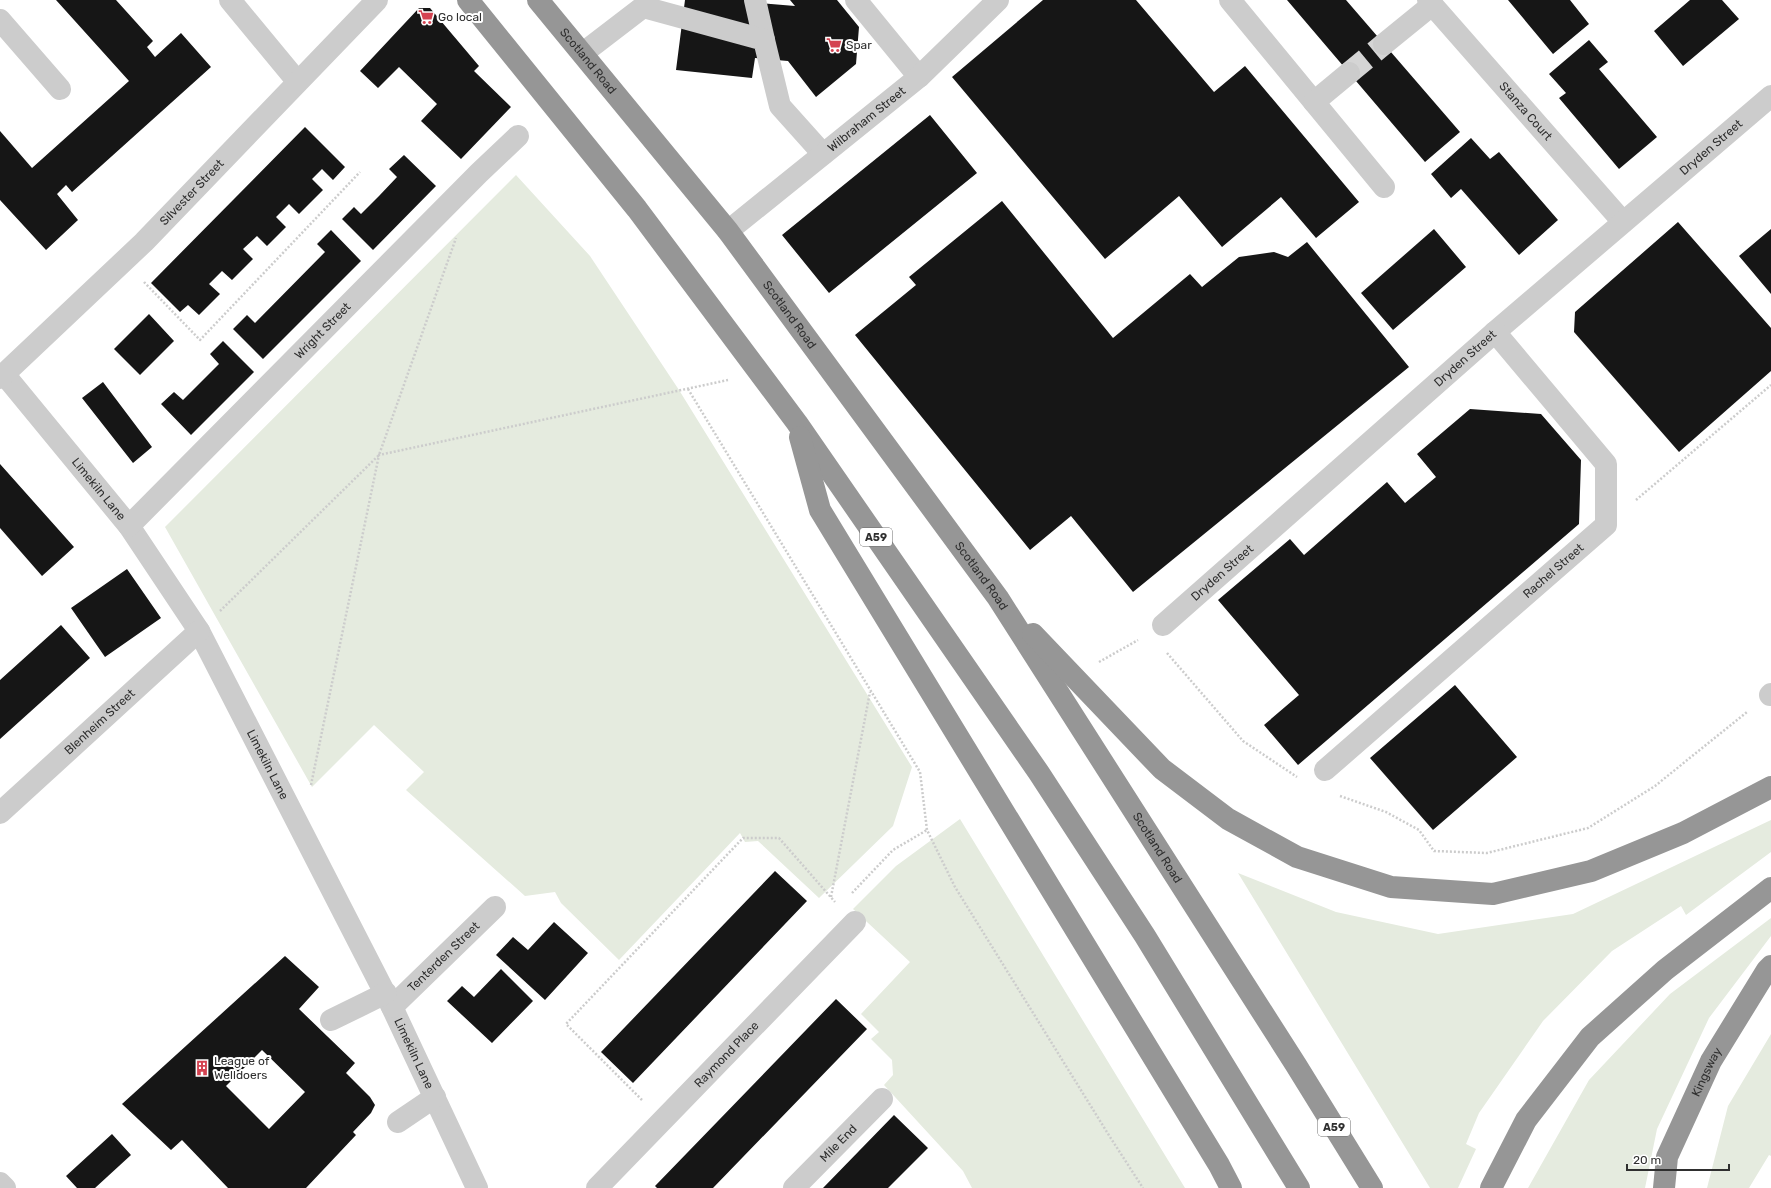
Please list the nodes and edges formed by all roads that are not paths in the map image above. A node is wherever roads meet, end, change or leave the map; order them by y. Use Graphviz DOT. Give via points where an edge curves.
graph roads {
  1 [pos="230,0"];
  2 [pos="377,0"];
  3 [pos="468,0"];
  4 [pos="538,0"];
  5 [pos="755,0"];
  6 [pos="856,0"];
  7 [pos="998,0"];
  8 [pos="1230,0"];
  9 [pos="642,3"];
  10 [pos="1437,4"];
  11 [pos="0,20"];
  12 [pos="764,40"];
  13 [pos="1384,44"];
  14 [pos="583,53"];
  15 [pos="1349,73"];
  16 [pos="919,77"];
  17 [pos="297,81"];
  18 [pos="60,89"];
  19 [pos="1771,96"];
  20 [pos="1314,102"];
  21 [pos="518,136"];
  22 [pos="824,154"];
  23 [pos="1384,187"];
  24 [pos="1623,222"];
  25 [pos="728,231"];
  26 [pos="1495,332"];
  27 [pos="2,376"];
  28 [pos="797,422"];
  29 [pos="129,526"];
  30 [pos="998,598"];
  31 [pos="1156,629"];
  32 [pos="199,631"];
  33 [pos="1325,770"];
  34 [pos="1771,787"];
  35 [pos="0,813"];
  36 [pos="1771,888"];
  37 [pos="495,907"];
  38 [pos="855,922"];
  39 [pos="1771,966"];
  40 [pos="389,1000"];
  41 [pos="331,1020"];
  42 [pos="435,1097"];
  43 [pos="882,1099"];
  44 [pos="398,1122"];
  45 [pos="0,1183"];
  46 [pos="609,1183"];
  47 [pos="4,1188"];
  48 [pos="477,1188"];
  49 [pos="794,1188"];
  50 [pos="1231,1188"];
  51 [pos="1299,1188"];
  52 [pos="1372,1188"];
  53 [pos="1491,1188"];
  54 [pos="1664,1188"];
  1 -- 17 [label="street"];
  2 -- 17 [label="street, Silvester Street"];
  3 -- 28 [label="highway, A59" via="637,209"];
  4 -- 14 [label="highway, Scotland Road / A59"];
  5 -- 12 [label="street"];
  6 -- 16 [label="street"];
  7 -- 16 [label="street, Wilbraham Street"];
  8 -- 20 [label="street"];
  9 -- 12 [label="street"];
  9 -- 14 [label="street"];
  10 -- 13 [label="street"];
  10 -- 24 [label="street, Stanza Court"];
  11 -- 18 [label="street"];
  12 -- 22 [label="street" via="780,106"];
  14 -- 25 [label="highway, Scotland Road / A59"];
  15 -- 20 [label="street"];
  16 -- 22 [label="street, Wilbraham Street"];
  17 -- 27 [label="street, Silvester Street" via="124,261"];
  19 -- 24 [label="street, Dryden Street"];
  20 -- 23 [label="street"];
  21 -- 29 [label="street, Wright Street"];
  22 -- 25 [label="street, Wilbraham Street"];
  24 -- 26 [label="street, Dryden Street"];
  25 -- 30 [label="highway, Scotland Road / A59"];
  26 -- 31 [label="street, Dryden Street"];
  26 -- 33 [label="street, Rachel Street" via="1606,464 1606,525"];
  27 -- 29 [label="street, Limekiln Lane"];
  28 -- 50 [label="highway" via="820,510"];
  28 -- 51 [label="highway, A59" via="1039,773 1145,936"];
  29 -- 32 [label="street, Limekiln Lane"];
  30 -- 34 [label="highway" via="1162,769 1228,819 1297,857 1391,887 1493,894 1591,871 1683,833"];
  30 -- 52 [label="highway, Scotland Road / A59"];
  32 -- 35 [label="street, Blenheim Street"];
  32 -- 40 [label="street, Limekiln Lane"];
  36 -- 53 [label="highway" via="1665,970 1590,1037 1526,1120"];
  37 -- 40 [label="street, Tenterden Street"];
  38 -- 46 [label="street, Raymond Place" via="663,1120"];
  39 -- 54 [label="highway, Kingsway" via="1711,1060 1668,1157"];
  40 -- 41 [label="street, Tenterden Street"];
  40 -- 42 [label="street, Limekiln Lane"];
  42 -- 44 [label="street"];
  42 -- 48 [label="street, Limekiln Lane"];
  43 -- 49 [label="street, Mile End"];
  45 -- 47 [label="street"];
}
